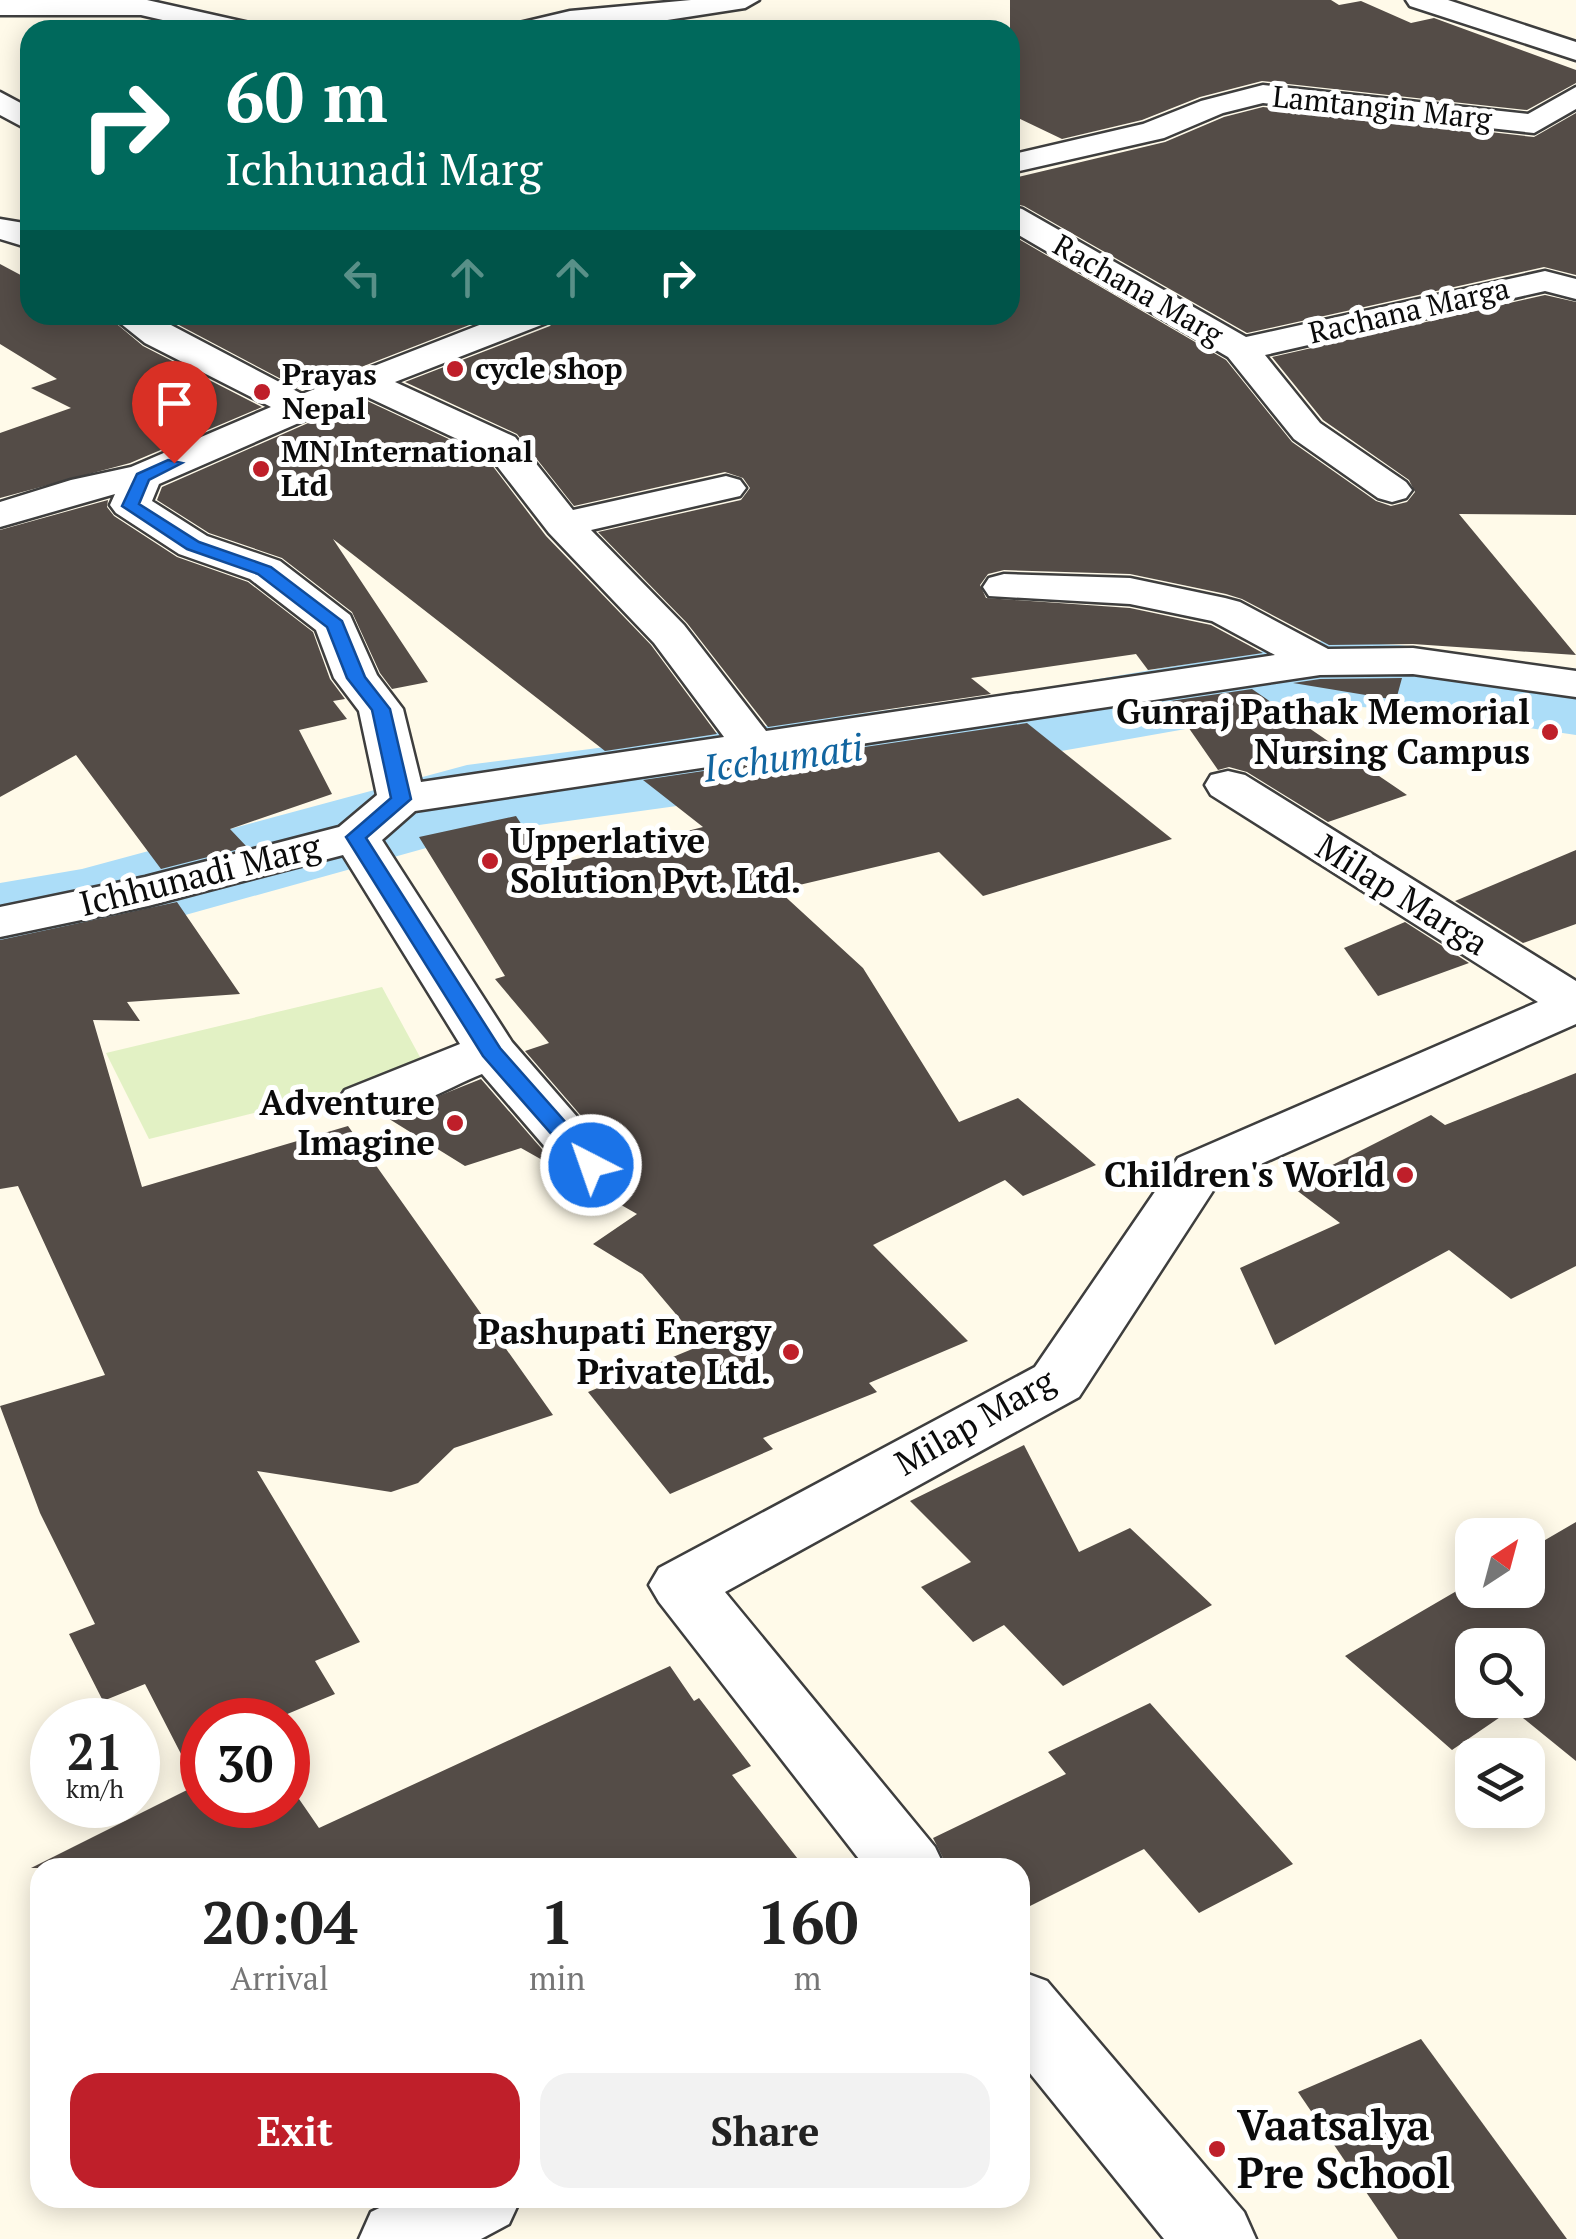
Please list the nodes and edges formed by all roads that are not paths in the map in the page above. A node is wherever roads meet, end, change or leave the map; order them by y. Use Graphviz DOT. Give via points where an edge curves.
graph roads {
  1 [pos="157,0"];
  2 [pos="745,0"];
  3 [pos="1420,0"];
  4 [pos="110,4"];
  5 [pos="0,7"];
  6 [pos="199,20"];
  7 [pos="562,20"];
  8 [pos="1576,51"];
  9 [pos="1576,96"];
  10 [pos="1020,158"];
  11 [pos="1020,222"];
  12 [pos="1576,289"];
  13 [pos="143,325"];
  14 [pos="511,325"];
  15 [pos="1241,349"];
  16 [pos="364,381"];
  17 [pos="301,408"];
  18 [pos="142,477"];
  19 [pos="726,488"];
  20 [pos="1392,490"];
  21 [pos="0,516"];
  22 [pos="563,524"];
  23 [pos="1004,587"];
  24 [pos="1320,662"];
  25 [pos="1576,684"];
  26 [pos="754,746"];
  27 [pos="1228,785"];
  28 [pos="401,799"];
  29 [pos="356,837"];
  30 [pos="0,922"];
  31 [pos="1576,1004"];
  32 [pos="491,1051"];
  33 [pos="364,1102"];
  34 [pos="591,1165"];
  35 [pos="901,1858"];
  36 [pos="1030,2016"];
  37 [pos="460,2208"];
  38 [pos="400,2239"];
  39 [pos="1215,2239"];
  1 -- 4 [label="street"];
  2 -- 7 [label="street"];
  3 -- 8 [label="street"];
  4 -- 5 [label="street"];
  4 -- 6 [label="street"];
  9 -- 10 [label="street, Lamtangin Marg" via="1534,124 1263,94 1153,130"];
  11 -- 15 [label="street, Rachana Marg"];
  12 -- 15 [label="street, Rachana Marga" via="1545,281"];
  13 -- 17 [label="street"];
  14 -- 16 [label="street"];
  15 -- 20 [label="street, Rachana Marg" via="1307,432"];
  16 -- 17 [label="street"];
  16 -- 22 [label="street" via="502,445"];
  17 -- 18 [label="street"];
  18 -- 21 [label="street"];
  18 -- 28 [label="street" via="130,506 193,546 264,570 335,624 356,678 381,709"];
  19 -- 22 [label="street"];
  22 -- 26 [label="street" via="669,634"];
  23 -- 24 [label="street" via="1130,591 1225,611"];
  24 -- 25 [label="street" via="1414,661"];
  24 -- 26 [label="street"];
  26 -- 28 [label="street"];
  27 -- 31 [label="street, Milap Marga"];
  28 -- 29 [label="street, Ichhunadi Marg"];
  29 -- 30 [label="street, Ichhunadi Marg"];
  29 -- 32 [label="street"];
  31 -- 35 [label="street, Milap Marg" via="1198,1171 1057,1382 682,1585"];
  32 -- 33 [label="street"];
  32 -- 34 [label="street"];
  36 -- 39 [label="street"];
  37 -- 38 [label="street"];
}
